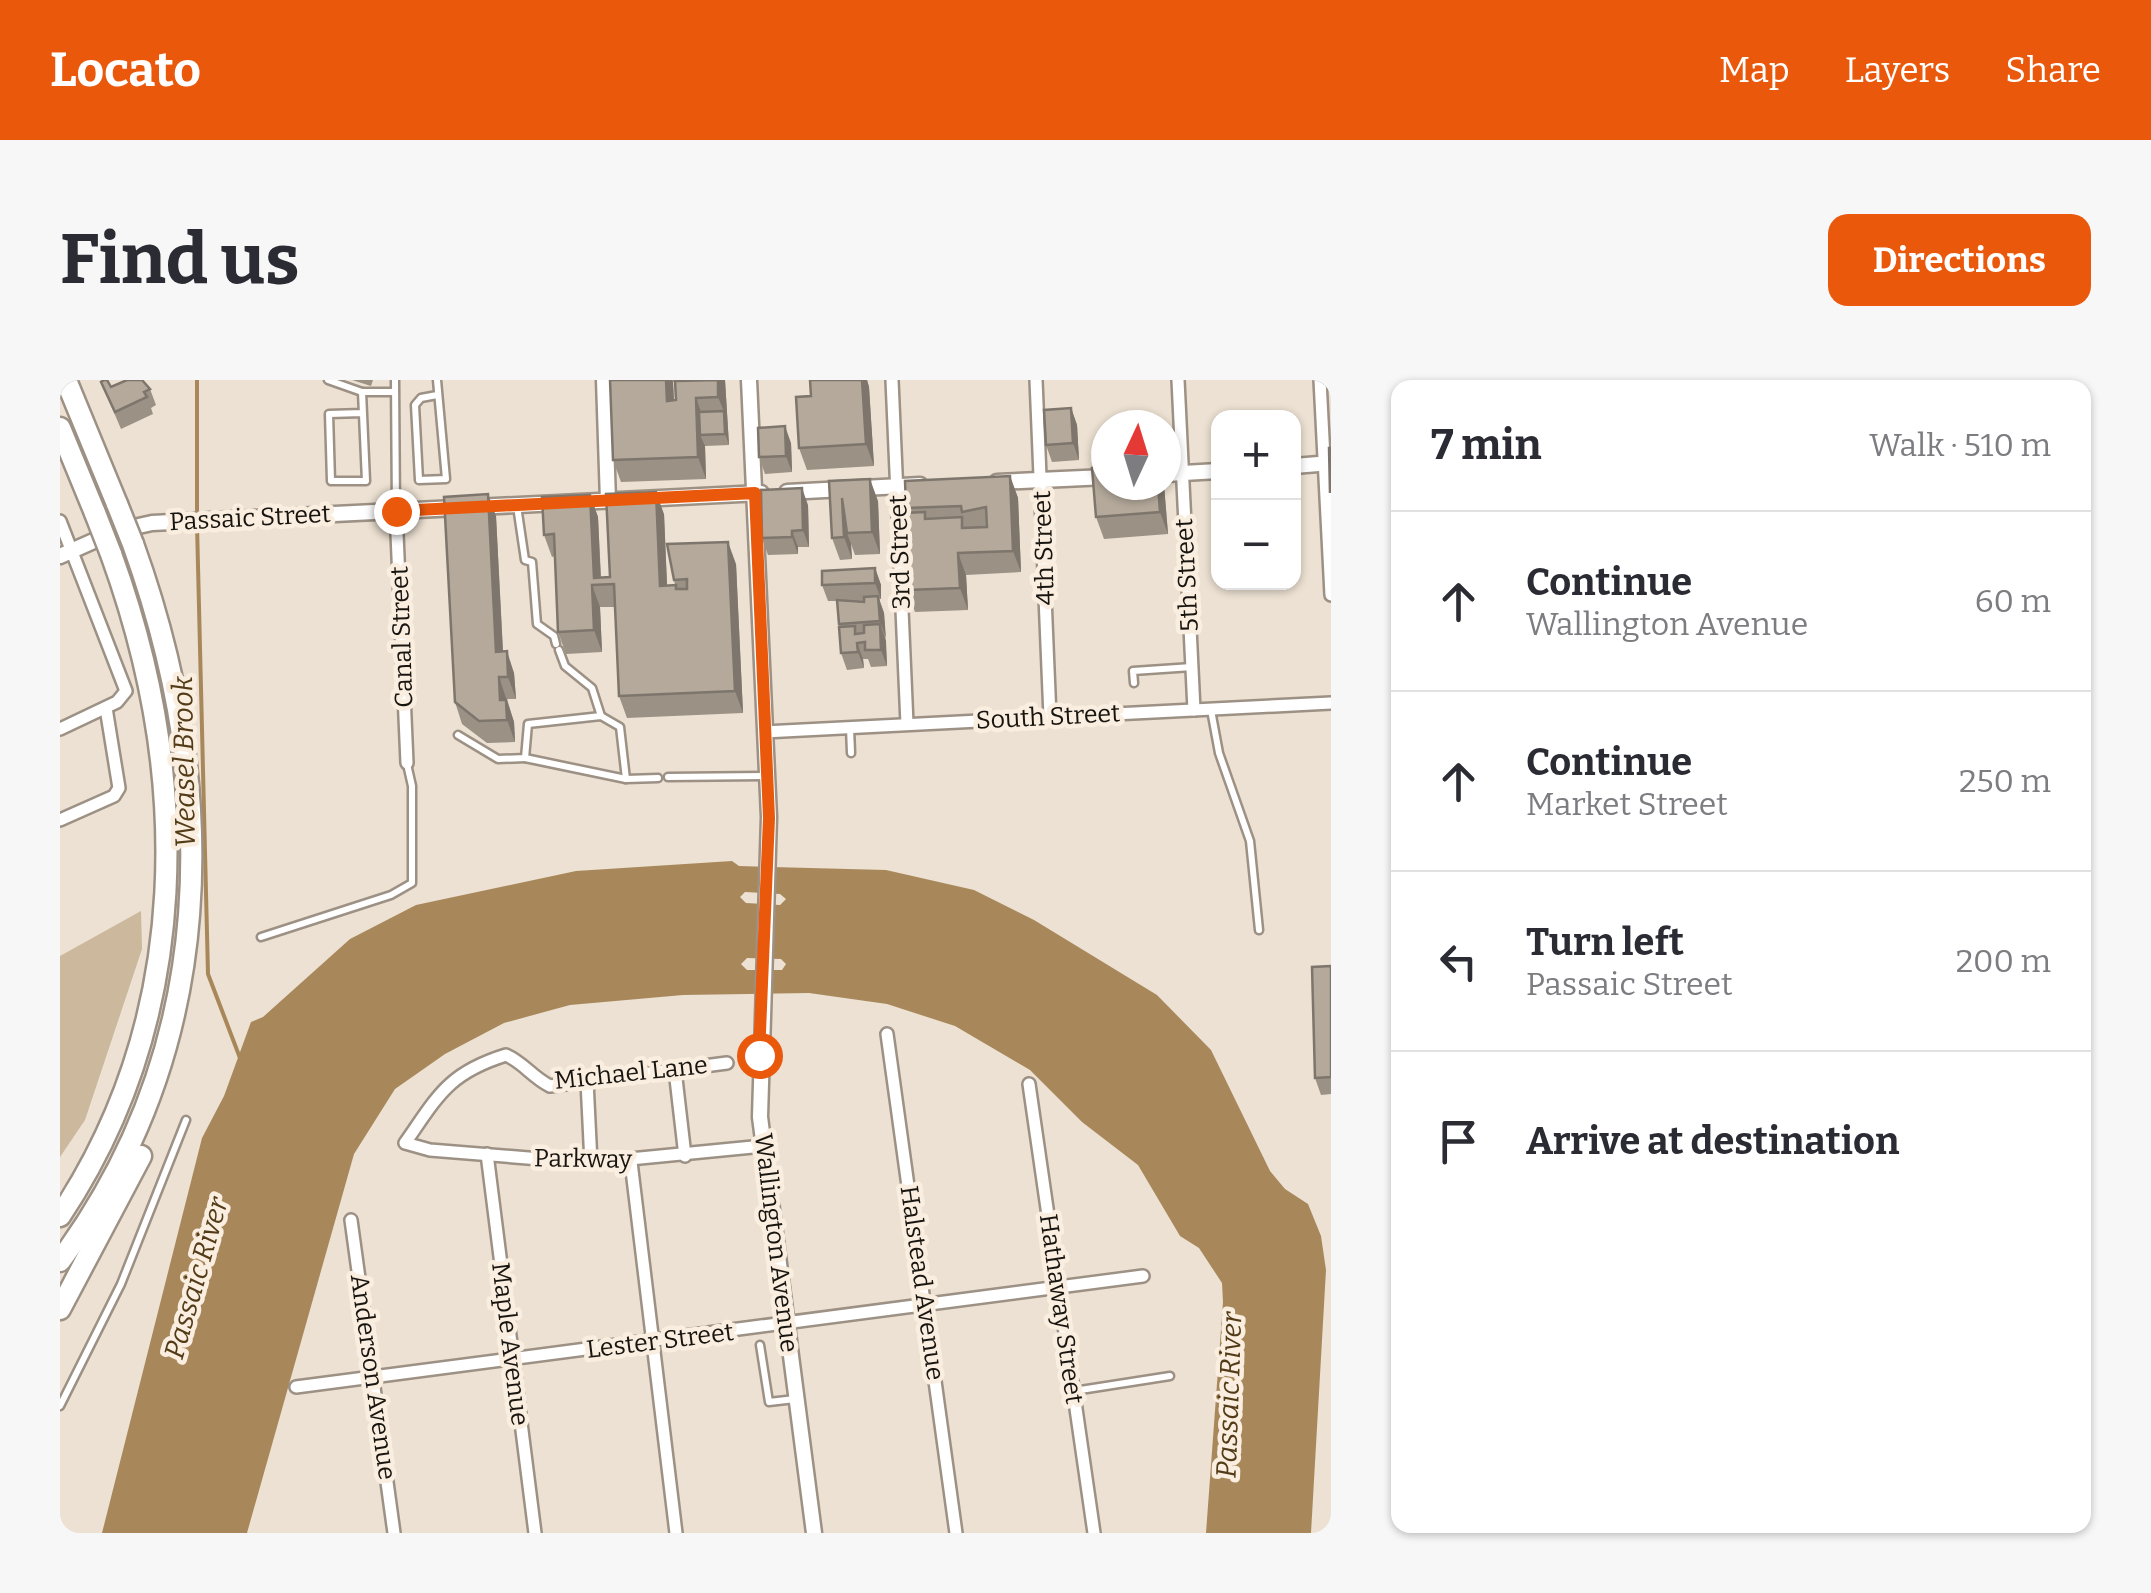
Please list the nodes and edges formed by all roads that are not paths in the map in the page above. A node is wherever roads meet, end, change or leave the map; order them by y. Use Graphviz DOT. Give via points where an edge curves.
graph roads {
  1 [pos="66,380"];
  2 [pos="328,380"];
  3 [pos="394,380"];
  4 [pos="437,380"];
  5 [pos="604,380"];
  6 [pos="749,380"];
  7 [pos="892,380"];
  8 [pos="1036,380"];
  9 [pos="1178,380"];
  10 [pos="1320,380"];
  11 [pos="362,392"];
  12 [pos="394,392"];
  13 [pos="437,395"];
  14 [pos="363,413"];
  15 [pos="60,428"];
  16 [pos="1327,464"];
  17 [pos="1301,466"];
  18 [pos="1211,471"];
  19 [pos="1182,473"];
  20 [pos="1091,478"];
  21 [pos="1042,481"];
  22 [pos="988,483"];
  23 [pos="933,485"];
  24 [pos="897,486"];
  25 [pos="755,493"];
  26 [pos="608,500"];
  27 [pos="517,505"];
  28 [pos="396,511"];
  29 [pos="60,521"];
  30 [pos="67,553"];
  31 [pos="1331,595"];
  32 [pos="1192,666"];
  33 [pos="1134,683"];
  34 [pos="1331,703"];
  35 [pos="106,708"];
  36 [pos="1211,709"];
  37 [pos="1194,710"];
  38 [pos="601,716"];
  39 [pos="1050,717"];
  40 [pos="907,724"];
  41 [pos="850,727"];
  42 [pos="60,729"];
  43 [pos="764,732"];
  44 [pos="458,734"];
  45 [pos="851,753"];
  46 [pos="525,758"];
  47 [pos="407,763"];
  48 [pos="767,776"];
  49 [pos="668,777"];
  50 [pos="658,778"];
  51 [pos="626,779"];
  52 [pos="60,820"];
  53 [pos="1259,930"];
  54 [pos="261,937"];
  55 [pos="186,954"];
  56 [pos="887,1034"];
  57 [pos="727,1063"];
  58 [pos="675,1070"];
  59 [pos="587,1081"];
  60 [pos="1029,1084"];
  61 [pos="186,1120"];
  62 [pos="404,1143"];
  63 [pos="763,1146"];
  64 [pos="486,1154"];
  65 [pos="685,1156"];
  66 [pos="631,1162"];
  67 [pos="591,1163"];
  68 [pos="60,1216"];
  69 [pos="352,1220"];
  70 [pos="60,1261"];
  71 [pos="1142,1276"];
  72 [pos="1057,1290"];
  73 [pos="925,1307"];
  74 [pos="60,1309"];
  75 [pos="786,1324"];
  76 [pos="650,1342"];
  77 [pos="760,1345"];
  78 [pos="511,1360"];
  79 [pos="1170,1376"];
  80 [pos="373,1377"];
  81 [pos="296,1387"];
  82 [pos="1072,1391"];
  83 [pos="796,1398"];
  84 [pos="60,1406"];
  85 [pos="394,1533"];
  86 [pos="535,1533"];
  87 [pos="676,1533"];
  88 [pos="814,1533"];
  89 [pos="956,1533"];
  90 [pos="1094,1533"];
  1 -- 55 [label="highway, bridge" via="133,544 169,661 186,758 192,856"];
  2 -- 11 [label="lane"];
  3 -- 12 [label="lane"];
  4 -- 13 [label="lane"];
  5 -- 26 [label="street"];
  6 -- 25 [label="street, Wallington Avenue"];
  7 -- 24 [label="street, 3rd Street"];
  8 -- 21 [label="street, 4th Street"];
  9 -- 19 [label="street, 5th Street"];
  10 -- 16 [label="street"];
  11 -- 12 [label="lane"];
  11 -- 14 [label="lane"];
  12 -- 28 [label="lane"];
  13 -- 13 [label="lane" via="446,479 419,480 416,405"];
  14 -- 14 [label="lane" via="366,480 331,481 329,414"];
  15 -- 68 [label="highway, bridge" via="138,636 158,728 168,823 166,918 154,998 132,1076 94,1161"];
  16 -- 17 [label="street"];
  16 -- 31 [label="street"];
  18 -- 19 [label="street"];
  19 -- 32 [label="street, 5th Street"];
  20 -- 21 [label="street"];
  21 -- 22 [label="street"];
  21 -- 39 [label="street, 4th Street"];
  23 -- 24 [label="street, Passaic Street"];
  24 -- 25 [label="street, Passaic Street"];
  24 -- 40 [label="street, 3rd Street"];
  25 -- 26 [label="street, Passaic Street"];
  25 -- 43 [label="street, Wallington Avenue"];
  26 -- 27 [label="street, Passaic Street"];
  27 -- 28 [label="street, Passaic Street"];
  27 -- 38 [label="lane" via="538,624 554,636 565,666 592,688"];
  28 -- 30 [label="street, Passaic Street" via="134,526"];
  28 -- 47 [label="street, Canal Street"];
  29 -- 30 [label="street"];
  30 -- 35 [label="street" via="125,682 122,699"];
  32 -- 33 [label="lane" via="1133,670"];
  32 -- 37 [label="street, 5th Street"];
  34 -- 36 [label="street, South Street"];
  35 -- 42 [label="street"];
  35 -- 52 [label="street" via="120,788"];
  36 -- 37 [label="street, South Street"];
  36 -- 53 [label="lane" via="1250,842"];
  37 -- 39 [label="street, South Street"];
  38 -- 46 [label="lane" via="528,724"];
  38 -- 51 [label="lane" via="620,727"];
  39 -- 40 [label="street, South Street"];
  40 -- 41 [label="street, South Street"];
  41 -- 43 [label="street, South Street"];
  41 -- 45 [label="lane"];
  43 -- 48 [label="street, Wallington Avenue"];
  44 -- 46 [label="lane" via="498,758"];
  46 -- 51 [label="lane"];
  47 -- 54 [label="lane" via="412,883"];
  48 -- 49 [label="lane"];
  48 -- 63 [label="street, Wallington Avenue"];
  50 -- 51 [label="lane"];
  55 -- 70 [label="highway" via="175,1018 144,1114 117,1174"];
  55 -- 74 [label="highway" via="175,1056 157,1120"];
  56 -- 73 [label="street, Halstead Avenue"];
  57 -- 58 [label="street, Michael Lane"];
  58 -- 59 [label="street, Michael Lane"];
  58 -- 65 [label="street"];
  59 -- 62 [label="street, Michael Lane" via="550,1086 506,1055 480,1063 440,1090"];
  59 -- 67 [label="street"];
  60 -- 72 [label="street, Hathaway Street"];
  61 -- 84 [label="lane" via="121,1284"];
  62 -- 64 [label="street, Parkway"];
  63 -- 65 [label="street, Parkway"];
  63 -- 75 [label="street, Wallington Avenue"];
  64 -- 67 [label="street, Parkway"];
  64 -- 78 [label="street, Maple Avenue"];
  65 -- 66 [label="street, Parkway"];
  66 -- 67 [label="street, Parkway"];
  66 -- 76 [label="street"];
  69 -- 80 [label="street, Anderson Avenue"];
  71 -- 72 [label="street, Lester Street"];
  72 -- 73 [label="street, Lester Street"];
  72 -- 82 [label="street, Hathaway Street"];
  73 -- 75 [label="street, Lester Street"];
  73 -- 89 [label="street, Halstead Avenue"];
  75 -- 76 [label="street, Lester Street"];
  75 -- 83 [label="street, Wallington Avenue"];
  76 -- 78 [label="street, Lester Street"];
  76 -- 87 [label="street"];
  77 -- 83 [label="lane" via="769,1402"];
  78 -- 80 [label="street, Lester Street"];
  78 -- 86 [label="street, Maple Avenue"];
  79 -- 82 [label="lane"];
  80 -- 81 [label="street, Lester Street"];
  80 -- 85 [label="street, Anderson Avenue"];
  82 -- 90 [label="street, Hathaway Street"];
  83 -- 88 [label="street, Wallington Avenue"];
}
